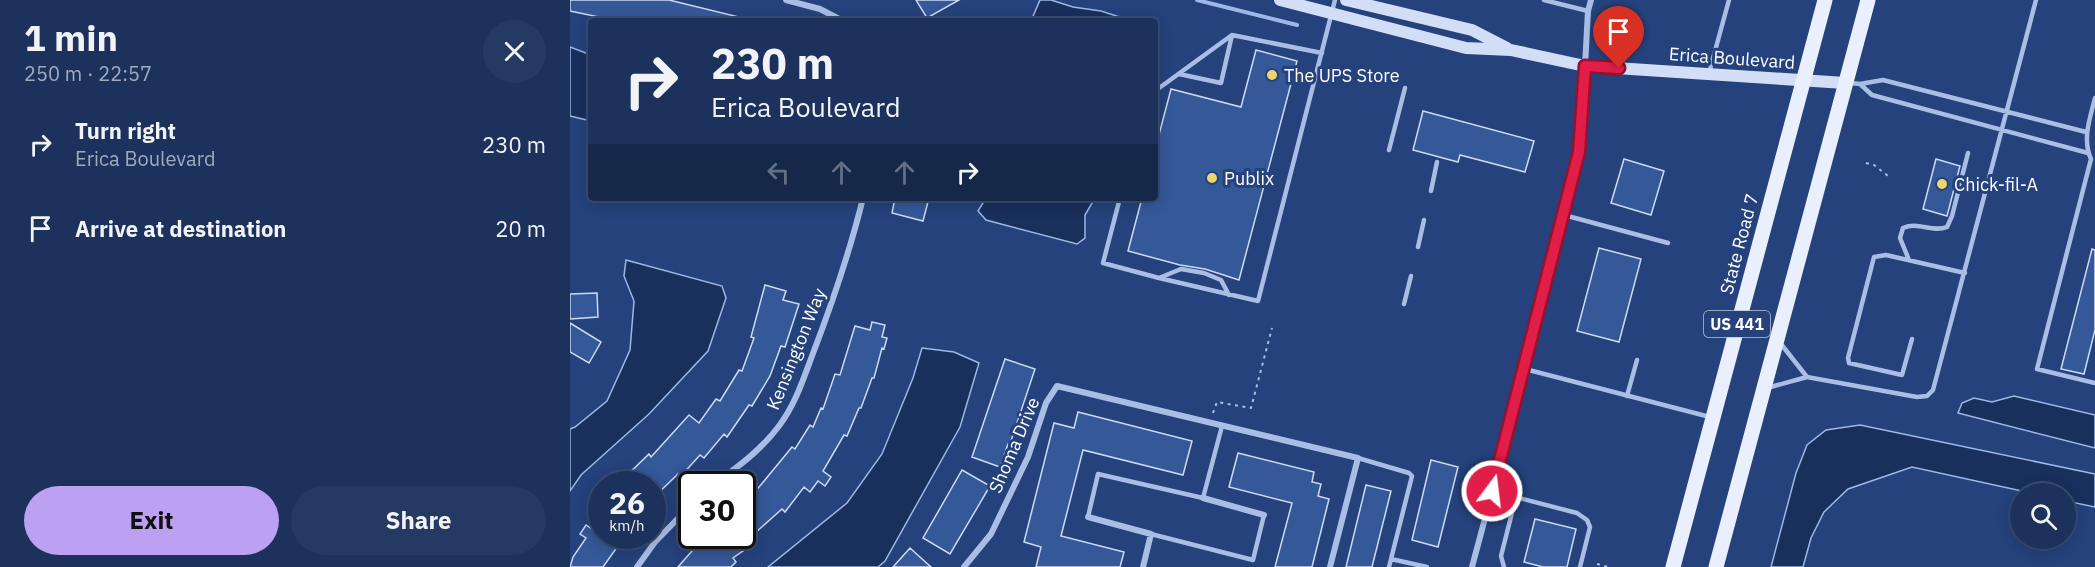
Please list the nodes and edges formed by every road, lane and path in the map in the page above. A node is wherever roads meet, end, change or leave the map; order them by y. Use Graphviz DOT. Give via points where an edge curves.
graph roads {
  1 [pos="786,0"];
  2 [pos="1280,0"];
  3 [pos="1335,0"];
  4 [pos="1346,0"];
  5 [pos="1544,0"];
  6 [pos="1591,0"];
  7 [pos="1729,0"];
  8 [pos="1825,0"];
  9 [pos="1868,0"];
  10 [pos="2036,0"];
  11 [pos="1588,11"];
  12 [pos="1332,14"];
  13 [pos="837,18"];
  14 [pos="1232,35"];
  15 [pos="1511,50"];
  16 [pos="1322,53"];
  17 [pos="1585,66"];
  18 [pos="1179,74"];
  19 [pos="1709,74"];
  20 [pos="1803,81"];
  21 [pos="1852,84"];
  22 [pos="1405,88"];
  23 [pos="1158,89"];
  24 [pos="2095,98"];
  25 [pos="2007,111"];
  26 [pos="2002,130"];
  27 [pos="2086,132"];
  28 [pos="1389,150"];
  29 [pos="1968,153"];
  30 [pos="2088,153"];
  31 [pos="1437,162"];
  32 [pos="1866,163"];
  33 [pos="1888,176"];
  34 [pos="1431,191"];
  35 [pos="863,201"];
  36 [pos="1119,201"];
  37 [pos="1564,215"];
  38 [pos="1424,220"];
  39 [pos="1668,243"];
  40 [pos="1418,247"];
  41 [pos="1910,260"];
  42 [pos="1965,273"];
  43 [pos="1411,276"];
  44 [pos="1159,278"];
  45 [pos="1229,295"];
  46 [pos="1404,304"];
  47 [pos="1272,328"];
  48 [pos="1777,338"];
  49 [pos="1912,339"];
  50 [pos="1636,360"];
  51 [pos="1525,369"];
  52 [pos="1807,377"];
  53 [pos="2095,383"];
  54 [pos="1764,389"];
  55 [pos="1627,396"];
  56 [pos="1712,418"];
  57 [pos="1210,423"];
  58 [pos="1222,426"];
  59 [pos="1358,458"];
  60 [pos="732,471"];
  61 [pos="1492,491"];
  62 [pos="1516,497"];
  63 [pos="1203,498"];
  64 [pos="1264,515"];
  65 [pos="1088,517"];
  66 [pos="678,518"];
  67 [pos="1151,534"];
  68 [pos="1391,559"];
  69 [pos="1597,564"];
  70 [pos="637,567"];
  71 [pos="964,567"];
  72 [pos="1143,567"];
  73 [pos="1330,567"];
  74 [pos="1389,567"];
  75 [pos="1427,567"];
  76 [pos="1472,567"];
  77 [pos="1504,567"];
  78 [pos="1580,567"];
  79 [pos="1608,567"];
  80 [pos="1673,567"];
  81 [pos="1716,567"];
  1 -- 13 [label="street"];
  2 -- 12 [label="street, Erica Boulevard"];
  3 -- 12 [label="lane"];
  4 -- 15 [label="street, Erica Boulevard" via="1472,30"];
  5 -- 11 [label="lane"];
  6 -- 11 [label="street"];
  7 -- 19 [label="lane"];
  8 -- 20 [label="main road, State Road 7 / US 441"];
  9 -- 21 [label="main road, US 441"];
  10 -- 25 [label="lane"];
  11 -- 17 [label="street"];
  12 -- 15 [label="street, Erica Boulevard" via="1466,48"];
  12 -- 16 [label="lane"];
  14 -- 16 [label="lane"];
  14 -- 18 [label="lane"];
  14 -- 18 [label="lane" via="1221,83"];
  15 -- 17 [label="street, Erica Boulevard"];
  16 -- 45 [label="lane" via="1258,301"];
  17 -- 19 [label="street, Erica Boulevard"];
  17 -- 37 [label="lane" via="1579,152"];
  18 -- 23 [label="lane"];
  19 -- 20 [label="street, Erica Boulevard"];
  20 -- 21 [label="street, Erica Boulevard"];
  20 -- 56 [label="main road, State Road 7 / US 441"];
  21 -- 25 [label="lane" via="1882,80"];
  21 -- 26 [label="lane" via="1872,95"];
  21 -- 48 [label="main road, US 441"];
  22 -- 28 [label="lane"];
  24 -- 27 [label="lane"];
  25 -- 26 [label="lane"];
  25 -- 27 [label="lane"];
  26 -- 30 [label="lane"];
  26 -- 42 [label="lane"];
  27 -- 30 [label="lane"];
  29 -- 41 [label="lane" via="1947,227 1939,230 1911,224 1903,228 1900,238"];
  30 -- 53 [label="lane" via="2091,159 2037,369"];
  31 -- 34 [label="lane"];
  32 -- 33 [label="path"];
  35 -- 60 [label="street, Kensington Way" via="822,331 792,406 765,443"];
  36 -- 44 [label="lane" via="1103,263"];
  37 -- 39 [label="lane"];
  37 -- 51 [label="lane"];
  38 -- 40 [label="lane"];
  41 -- 42 [label="lane"];
  41 -- 49 [label="lane" via="1874,257 1848,358 1852,365 1902,375"];
  42 -- 52 [label="lane" via="1933,390 1927,396 1917,398"];
  43 -- 46 [label="lane"];
  44 -- 45 [label="lane"];
  44 -- 45 [label="lane" via="1181,269 1204,273 1221,280"];
  47 -- 57 [label="path" via="1251,408 1217,402"];
  48 -- 52 [label="lane"];
  48 -- 54 [label="main road, US 441"];
  50 -- 55 [label="lane"];
  51 -- 55 [label="lane"];
  51 -- 61 [label="street"];
  52 -- 54 [label="lane"];
  54 -- 81 [label="main road, US 441"];
  55 -- 56 [label="lane"];
  56 -- 80 [label="main road, State Road 7 / US 441"];
  57 -- 58 [label="street, Shoma Drive"];
  57 -- 71 [label="street, Shoma Drive" via="1057,386 1046,403 1028,457 990,534"];
  58 -- 59 [label="street, Shoma Drive"];
  58 -- 63 [label="lane"];
  59 -- 68 [label="lane, Shoma Drive" via="1412,476"];
  59 -- 73 [label="street"];
  61 -- 62 [label="lane"];
  61 -- 76 [label="street"];
  62 -- 77 [label="lane" via="1501,556"];
  62 -- 78 [label="lane" via="1576,513 1587,520 1590,527"];
  63 -- 64 [label="street"];
  63 -- 65 [label="lane" via="1098,474"];
  64 -- 67 [label="lane" via="1253,560"];
  65 -- 67 [label="street"];
  66 -- 70 [label="street"];
  67 -- 72 [label="street"];
  68 -- 74 [label="lane, Shoma Drive"];
  68 -- 75 [label="lane"];
  69 -- 79 [label="path"];
}
